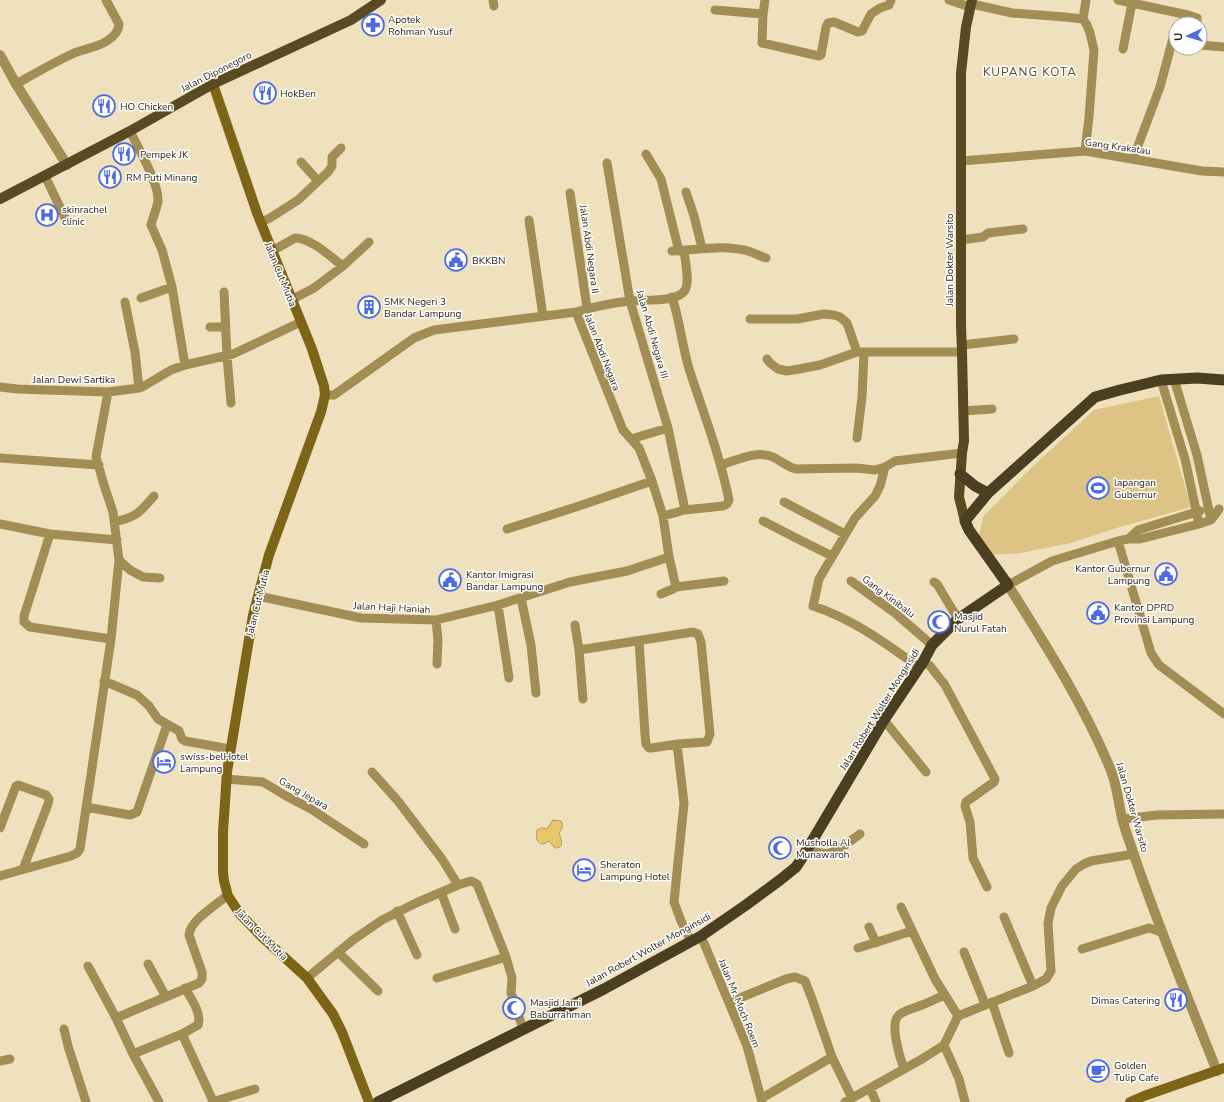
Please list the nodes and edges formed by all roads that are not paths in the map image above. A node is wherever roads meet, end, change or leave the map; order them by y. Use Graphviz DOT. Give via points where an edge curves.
graph roads {
  1 [pos="106,0"];
  2 [pos="381,0"];
  3 [pos="765,0"];
  4 [pos="891,0"];
  5 [pos="949,0"];
  6 [pos="1086,0"];
  7 [pos="1118,0"];
  8 [pos="1132,3"];
  9 [pos="971,4"];
  10 [pos="715,10"];
  11 [pos="1180,13"];
  12 [pos="763,14"];
  13 [pos="1179,16"];
  14 [pos="1191,16"];
  15 [pos="1083,20"];
  16 [pos="1208,46"];
  17 [pos="1224,48"];
  18 [pos="1123,49"];
  19 [pos="0,56"];
  20 [pos="1168,56"];
  21 [pos="3,70"];
  22 [pos="16,84"];
  23 [pos="213,84"];
  24 [pos="130,131"];
  25 [pos="341,148"];
  26 [pos="1085,151"];
  27 [pos="646,154"];
  28 [pos="1133,159"];
  29 [pos="961,161"];
  30 [pos="301,162"];
  31 [pos="607,163"];
  32 [pos="67,165"];
  33 [pos="1224,172"];
  34 [pos="45,176"];
  35 [pos="318,182"];
  36 [pos="686,192"];
  37 [pos="570,193"];
  38 [pos="0,199"];
  39 [pos="529,220"];
  40 [pos="67,222"];
  41 [pos="261,222"];
  42 [pos="1023,229"];
  43 [pos="961,240"];
  44 [pos="369,242"];
  45 [pos="702,248"];
  46 [pos="272,251"];
  47 [pos="678,251"];
  48 [pos="766,258"];
  49 [pos="343,266"];
  50 [pos="172,288"];
  51 [pos="224,292"];
  52 [pos="672,297"];
  53 [pos="141,298"];
  54 [pos="291,300"];
  55 [pos="630,300"];
  56 [pos="125,302"];
  57 [pos="588,308"];
  58 [pos="576,312"];
  59 [pos="543,316"];
  60 [pos="750,319"];
  61 [pos="301,322"];
  62 [pos="210,327"];
  63 [pos="225,327"];
  64 [pos="1014,339"];
  65 [pos="962,348"];
  66 [pos="860,352"];
  67 [pos="227,356"];
  68 [pos="768,359"];
  69 [pos="185,365"];
  70 [pos="1174,379"];
  71 [pos="1161,380"];
  72 [pos="1223,381"];
  73 [pos="0,386"];
  74 [pos="139,388"];
  75 [pos="108,392"];
  76 [pos="324,396"];
  77 [pos="231,403"];
  78 [pos="992,409"];
  79 [pos="963,411"];
  80 [pos="668,428"];
  81 [pos="857,438"];
  82 [pos="631,439"];
  83 [pos="962,453"];
  84 [pos="0,458"];
  85 [pos="721,465"];
  86 [pos="99,466"];
  87 [pos="885,467"];
  88 [pos="960,474"];
  89 [pos="652,481"];
  90 [pos="988,493"];
  91 [pos="154,496"];
  92 [pos="784,502"];
  93 [pos="1208,508"];
  94 [pos="1222,508"];
  95 [pos="685,510"];
  96 [pos="1196,512"];
  97 [pos="663,516"];
  98 [pos="1211,520"];
  99 [pos="763,521"];
  100 [pos="965,521"];
  101 [pos="114,522"];
  102 [pos="0,524"];
  103 [pos="1199,524"];
  104 [pos="507,529"];
  105 [pos="50,534"];
  106 [pos="845,534"];
  107 [pos="1128,539"];
  108 [pos="117,540"];
  109 [pos="1118,541"];
  110 [pos="832,556"];
  111 [pos="666,558"];
  112 [pos="119,560"];
  113 [pos="160,578"];
  114 [pos="724,581"];
  115 [pos="851,581"];
  116 [pos="934,582"];
  117 [pos="1008,585"];
  118 [pos="676,587"];
  119 [pos="661,594"];
  120 [pos="258,596"];
  121 [pos="521,598"];
  122 [pos="498,605"];
  123 [pos="958,619"];
  124 [pos="436,620"];
  125 [pos="575,625"];
  126 [pos="111,639"];
  127 [pos="639,641"];
  128 [pos="932,646"];
  129 [pos="579,650"];
  130 [pos="437,664"];
  131 [pos="921,665"];
  132 [pos="509,678"];
  133 [pos="104,680"];
  134 [pos="536,693"];
  135 [pos="583,700"];
  136 [pos="1224,714"];
  137 [pos="884,720"];
  138 [pos="167,725"];
  139 [pos="677,744"];
  140 [pos="230,749"];
  141 [pos="372,772"];
  142 [pos="926,772"];
  143 [pos="226,778"];
  144 [pos="86,807"];
  145 [pos="1224,814"];
  146 [pos="1122,819"];
  147 [pos="0,828"];
  148 [pos="860,834"];
  149 [pos="364,844"];
  150 [pos="807,849"];
  151 [pos="1134,854"];
  152 [pos="23,869"];
  153 [pos="0,876"];
  154 [pos="458,885"];
  155 [pos="987,887"];
  156 [pos="441,892"];
  157 [pos="228,896"];
  158 [pos="901,907"];
  159 [pos="397,911"];
  160 [pos="1004,917"];
  161 [pos="869,927"];
  162 [pos="455,929"];
  163 [pos="912,931"];
  164 [pos="1161,932"];
  165 [pos="696,938"];
  166 [pos="876,943"];
  167 [pos="858,948"];
  168 [pos="1082,949"];
  169 [pos="338,952"];
  170 [pos="964,952"];
  171 [pos="417,955"];
  172 [pos="506,957"];
  173 [pos="148,964"];
  174 [pos="88,966"];
  175 [pos="307,978"];
  176 [pos="437,978"];
  177 [pos="1033,986"];
  178 [pos="185,988"];
  179 [pos="378,991"];
  180 [pos="945,995"];
  181 [pos="166,997"];
  182 [pos="730,1002"];
  183 [pos="989,1003"];
  184 [pos="958,1016"];
  185 [pos="116,1018"];
  186 [pos="64,1029"];
  187 [pos="523,1029"];
  188 [pos="182,1034"];
  189 [pos="944,1045"];
  190 [pos="1009,1053"];
  191 [pos="133,1054"];
  192 [pos="832,1056"];
  193 [pos="10,1059"];
  194 [pos="0,1061"];
  195 [pos="904,1069"];
  196 [pos="1220,1069"];
  197 [pos="870,1088"];
  198 [pos="255,1089"];
  199 [pos="762,1100"];
  200 [pos="849,1100"];
  201 [pos="86,1102"];
  202 [pos="159,1102"];
  203 [pos="213,1102"];
  204 [pos="369,1102"];
  205 [pos="378,1102"];
  206 [pos="876,1102"];
  207 [pos="965,1102"];
  208 [pos="1130,1102"];
  1 -- 22 [label="street" via="119,24 115,34 94,48 73,53"];
  2 -- 23 [label="main road, Jalan Diponegoro" via="351,20"];
  3 -- 12 [label="street"];
  4 -- 12 [label="street" via="889,5 871,14 860,32 834,22 828,23 819,56 762,43"];
  5 -- 9 [label="street"];
  6 -- 15 [label="street"];
  7 -- 8 [label="street"];
  8 -- 11 [label="street"];
  8 -- 18 [label="street"];
  9 -- 15 [label="street" via="1012,13"];
  9 -- 29 [label="main road, Jalan Dokter Warsito" via="961,73"];
  10 -- 12 [label="street"];
  11 -- 13 [label="street"];
  11 -- 14 [label="street"];
  15 -- 26 [label="street" via="1087,25 1094,50"];
  16 -- 17 [label="street"];
  19 -- 21 [label="street"];
  20 -- 28 [label="street" via="1160,87"];
  21 -- 22 [label="street"];
  22 -- 32 [label="street"];
  23 -- 24 [label="main road, Jalan Diponegoro"];
  23 -- 41 [label="main road, Jalan Cut Mutia"];
  24 -- 32 [label="main road, Jalan Diponegoro"];
  24 -- 50 [label="street" via="152,177 158,202 151,225 162,250"];
  25 -- 35 [label="street" via="332,157 332,166"];
  26 -- 28 [label="street, Gang Krakatau"];
  26 -- 29 [label="street, Gang Krakatau"];
  27 -- 47 [label="street" via="661,179"];
  28 -- 33 [label="street, Gang Krakatau" via="1202,171"];
  29 -- 43 [label="main road, Jalan Dokter Warsito"];
  30 -- 35 [label="street"];
  31 -- 55 [label="street, Jalan Abdi Negara III"];
  32 -- 34 [label="main road, Jalan Diponegoro"];
  34 -- 38 [label="main road, Jalan Diponegoro"];
  34 -- 40 [label="street"];
  35 -- 41 [label="street" via="298,200"];
  36 -- 45 [label="street"];
  37 -- 57 [label="street, Jalan Abdi Negara II"];
  39 -- 59 [label="street"];
  41 -- 46 [label="main road, Jalan Cut Mutia"];
  42 -- 43 [label="street" via="988,232 983,237"];
  43 -- 65 [label="main road, Jalan Dokter Warsito"];
  44 -- 49 [label="street"];
  45 -- 47 [label="street"];
  45 -- 48 [label="street" via="737,249"];
  46 -- 49 [label="street" via="295,238 300,238 308,240"];
  46 -- 54 [label="main road, Jalan Cut Mutia"];
  47 -- 52 [label="street" via="687,281 684,292"];
  49 -- 54 [label="street" via="314,288"];
  50 -- 53 [label="street"];
  50 -- 69 [label="street"];
  51 -- 63 [label="street"];
  52 -- 55 [label="street" via="660,300"];
  52 -- 85 [label="street" via="686,359"];
  54 -- 61 [label="main road, Jalan Cut Mutia"];
  55 -- 57 [label="street"];
  55 -- 80 [label="street, Jalan Abdi Negara III"];
  56 -- 74 [label="street"];
  57 -- 58 [label="street"];
  58 -- 59 [label="street, Jalan Abdi Negara"];
  58 -- 82 [label="street, Jalan Abdi Negara" via="622,430"];
  59 -- 76 [label="street, Jalan Abdi Negara" via="434,330 414,338 334,395"];
  60 -- 66 [label="street" via="797,319 824,314 834,315 847,323"];
  61 -- 67 [label="street, Jalan Dewi Sartika"];
  61 -- 76 [label="main road, Jalan Cut Mutia" via="324,386"];
  62 -- 63 [label="street"];
  63 -- 67 [label="street"];
  64 -- 65 [label="street"];
  65 -- 66 [label="street"];
  65 -- 79 [label="main road, Jalan Dokter Warsito"];
  66 -- 68 [label="street" via="787,371 778,369"];
  66 -- 81 [label="street" via="860,423"];
  67 -- 69 [label="street, Jalan Dewi Sartika"];
  67 -- 77 [label="street"];
  69 -- 74 [label="street, Jalan Dewi Sartika"];
  70 -- 71 [label="highway"];
  70 -- 72 [label="highway"];
  70 -- 93 [label="street" via="1197,455"];
  71 -- 90 [label="highway" via="1095,397"];
  71 -- 96 [label="street" via="1185,459"];
  73 -- 75 [label="street, Jalan Dewi Sartika" via="17,389"];
  74 -- 75 [label="street, Jalan Dewi Sartika"];
  75 -- 86 [label="street" via="96,457"];
  76 -- 120 [label="main road, Jalan Cut Mutia" via="321,412"];
  78 -- 79 [label="street"];
  79 -- 83 [label="main road, Jalan Dokter Warsito"];
  80 -- 82 [label="street"];
  80 -- 95 [label="street, Jalan Abdi Negara III"];
  82 -- 89 [label="street, Jalan Abdi Negara" via="639,448"];
  83 -- 87 [label="street" via="895,461"];
  83 -- 88 [label="main road, Jalan Dokter Warsito"];
  84 -- 86 [label="street"];
  85 -- 87 [label="street" via="759,454 771,456 796,469 875,470"];
  85 -- 95 [label="street" via="728,503 723,506"];
  86 -- 101 [label="street"];
  87 -- 106 [label="street" via="875,496 855,518"];
  88 -- 90 [label="highway"];
  88 -- 100 [label="main road, Jalan Dokter Warsito" via="959,497"];
  89 -- 97 [label="street, Jalan Abdi Negara"];
  89 -- 104 [label="street"];
  90 -- 100 [label="highway"];
  91 -- 101 [label="street" via="138,514"];
  92 -- 106 [label="street"];
  93 -- 94 [label="street"];
  93 -- 96 [label="street"];
  93 -- 98 [label="street"];
  94 -- 98 [label="street"];
  95 -- 97 [label="street"];
  96 -- 103 [label="street"];
  96 -- 107 [label="street" via="1138,530"];
  97 -- 111 [label="street, Jalan Abdi Negara"];
  98 -- 103 [label="street"];
  99 -- 110 [label="street"];
  100 -- 117 [label="highway"];
  101 -- 108 [label="street"];
  102 -- 105 [label="street"];
  103 -- 107 [label="street" via="1140,539"];
  105 -- 108 [label="street"];
  105 -- 126 [label="street" via="24,622 30,627"];
  106 -- 110 [label="street"];
  107 -- 109 [label="street"];
  108 -- 112 [label="street"];
  109 -- 117 [label="street" via="1052,561"];
  109 -- 136 [label="street" via="1151,653 1159,665"];
  110 -- 131 [label="street" via="819,579 813,606 859,626"];
  111 -- 118 [label="street, Jalan Abdi Negara"];
  111 -- 121 [label="street, Jalan Haji Haniah" via="627,571 570,582"];
  112 -- 113 [label="street" via="143,577"];
  112 -- 126 [label="street"];
  114 -- 118 [label="street"];
  115 -- 128 [label="street, Gang Kinibalu" via="895,613"];
  116 -- 123 [label="street"];
  117 -- 123 [label="highway, Jalan Robert Wolter Monginsidi"];
  117 -- 146 [label="street, Jalan Dokter Warsito" via="1083,711 1114,777"];
  118 -- 119 [label="street"];
  120 -- 124 [label="street, Jalan Haji Haniah" via="361,618"];
  120 -- 140 [label="main road, Jalan Cut Mutia"];
  121 -- 122 [label="street, Jalan Haji Haniah"];
  121 -- 134 [label="street" via="531,645"];
  122 -- 124 [label="street, Jalan Haji Haniah"];
  122 -- 132 [label="street"];
  123 -- 128 [label="highway, Jalan Robert Wolter Monginsidi"];
  124 -- 130 [label="street"];
  125 -- 129 [label="street"];
  126 -- 133 [label="street"];
  127 -- 129 [label="street"];
  127 -- 139 [label="street" via="646,744 649,748"];
  127 -- 139 [label="street" via="693,632 698,634 702,642 710,734 707,742"];
  128 -- 131 [label="highway, Jalan Robert Wolter Monginsidi"];
  129 -- 135 [label="street"];
  131 -- 137 [label="highway, Jalan Robert Wolter Monginsidi"];
  131 -- 155 [label="street" via="930,666 945,684 996,779 966,802 965,806 970,822 973,858"];
  133 -- 138 [label="street" via="137,695 158,719"];
  133 -- 144 [label="street"];
  137 -- 142 [label="street"];
  137 -- 150 [label="highway, Jalan Robert Wolter Monginsidi"];
  138 -- 140 [label="street" via="179,731 185,741"];
  138 -- 144 [label="street" via="137,812 130,815"];
  139 -- 165 [label="street, Jalan Mr. Moch Roem" via="684,803 674,902 678,914"];
  140 -- 143 [label="main road, Jalan Cut Mutia"];
  141 -- 154 [label="street" via="398,801 442,859"];
  143 -- 149 [label="street, Gang Jepara" via="263,782 307,806"];
  143 -- 157 [label="main road, Jalan Cut Mutia" via="223,861"];
  144 -- 152 [label="street" via="80,849 77,853"];
  145 -- 146 [label="street" via="1157,814"];
  146 -- 151 [label="street, Jalan Dokter Warsito"];
  147 -- 152 [label="street" via="16,786 46,795 49,799"];
  148 -- 150 [label="street" via="829,853"];
  150 -- 165 [label="highway, Jalan Robert Wolter Monginsidi" via="796,867 780,880"];
  151 -- 164 [label="street, Jalan Dokter Warsito"];
  151 -- 177 [label="street" via="1084,864 1076,869 1062,886 1053,902 1048,923 1051,971 1046,979"];
  152 -- 153 [label="street"];
  154 -- 156 [label="street"];
  154 -- 172 [label="street" via="471,881 478,884"];
  156 -- 159 [label="street"];
  156 -- 162 [label="street"];
  157 -- 175 [label="main road, Jalan Cut Mutia" via="240,914 261,936"];
  157 -- 178 [label="street" via="198,918 189,930 203,976 199,983"];
  158 -- 163 [label="street"];
  159 -- 169 [label="street"];
  159 -- 171 [label="street"];
  160 -- 177 [label="street"];
  161 -- 166 [label="street"];
  163 -- 166 [label="street"];
  163 -- 180 [label="street"];
  164 -- 168 [label="street" via="1149,928"];
  164 -- 196 [label="street, Jalan Dokter Warsito"];
  165 -- 182 [label="street, Jalan Mr. Moch Roem"];
  165 -- 187 [label="highway, Jalan Robert Wolter Monginsidi"];
  166 -- 167 [label="street"];
  169 -- 175 [label="street"];
  169 -- 179 [label="street"];
  170 -- 183 [label="street"];
  172 -- 176 [label="street"];
  172 -- 187 [label="street" via="512,978 512,993"];
  173 -- 181 [label="street"];
  174 -- 185 [label="street"];
  175 -- 204 [label="main road, Jalan Cut Mutia" via="333,1014"];
  177 -- 183 [label="street"];
  178 -- 181 [label="street"];
  178 -- 188 [label="street" via="200,1021 198,1025"];
  180 -- 184 [label="street"];
  180 -- 195 [label="street" via="897,1016 896,1036"];
  181 -- 185 [label="street"];
  182 -- 192 [label="street" via="786,979 795,977 805,981"];
  182 -- 199 [label="street, Jalan Mr. Moch Roem" via="747,1046"];
  183 -- 184 [label="street"];
  183 -- 190 [label="street"];
  184 -- 189 [label="street"];
  185 -- 191 [label="street"];
  186 -- 201 [label="street"];
  187 -- 205 [label="highway, Jalan Robert Wolter Monginsidi"];
  188 -- 191 [label="street"];
  188 -- 203 [label="street"];
  189 -- 195 [label="street"];
  189 -- 207 [label="street" via="959,1079"];
  191 -- 202 [label="street"];
  192 -- 199 [label="street"];
  192 -- 200 [label="street"];
  193 -- 194 [label="street"];
  195 -- 197 [label="street"];
  196 -- 208 [label="main road"];
  197 -- 200 [label="street"];
  197 -- 206 [label="street"];
  198 -- 203 [label="street"];
}
